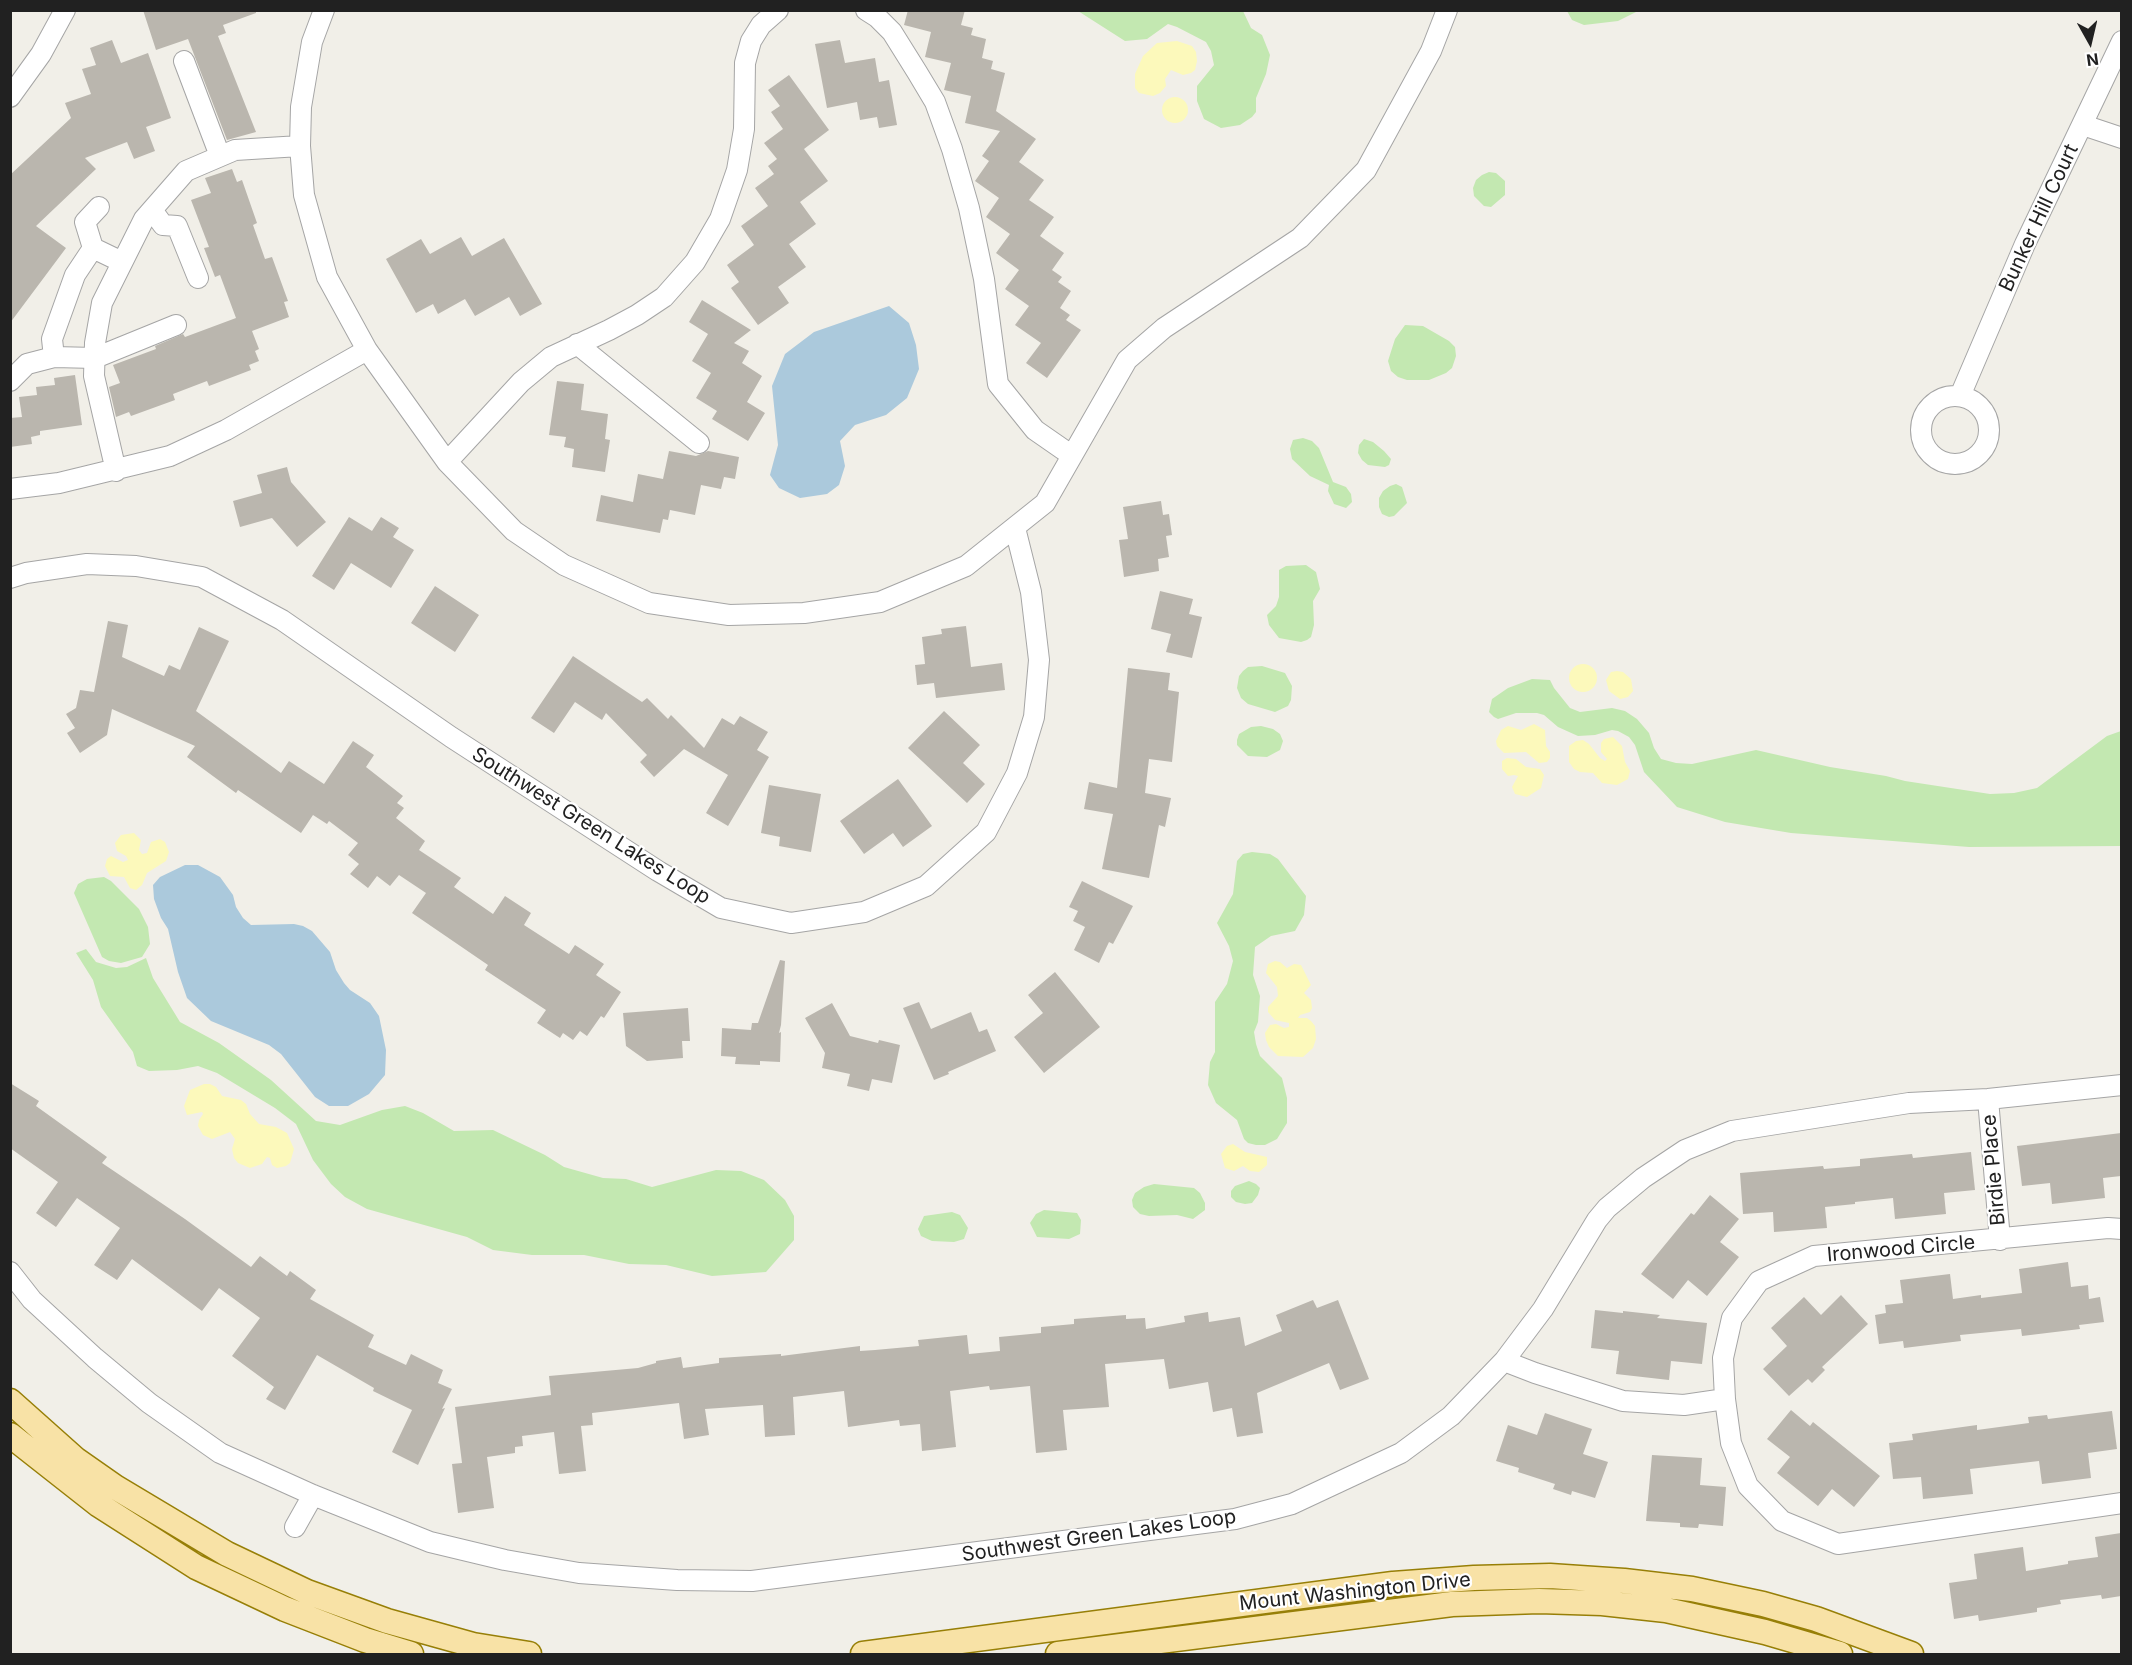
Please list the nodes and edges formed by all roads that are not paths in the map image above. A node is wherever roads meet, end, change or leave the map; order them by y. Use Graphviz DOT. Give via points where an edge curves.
graph roads {
  1 [pos="65,10"];
  2 [pos="324,10"];
  3 [pos="778,10"];
  4 [pos="866,10"];
  5 [pos="1448,10"];
  6 [pos="2121,41"];
  7 [pos="184,61"];
  8 [pos="10,97"];
  9 [pos="2083,125"];
  10 [pos="2121,138"];
  11 [pos="300,146"];
  12 [pos="220,156"];
  13 [pos="99,207"];
  14 [pos="152,210"];
  15 [pos="93,248"];
  16 [pos="122,262"];
  17 [pos="198,278"];
  18 [pos="176,324"];
  19 [pos="577,344"];
  20 [pos="367,350"];
  21 [pos="54,357"];
  22 [pos="95,358"];
  23 [pos="10,381"];
  24 [pos="1960,396"];
  25 [pos="699,443"];
  26 [pos="1071,455"];
  27 [pos="447,462"];
  28 [pos="116,471"];
  29 [pos="10,489"];
  30 [pos="1015,528"];
  31 [pos="10,578"];
  32 [pos="2121,1085"];
  33 [pos="1988,1099"];
  34 [pos="2121,1229"];
  35 [pos="2000,1240"];
  36 [pos="10,1272"];
  37 [pos="1504,1361"];
  38 [pos="1725,1399"];
  39 [pos="10,1401"];
  40 [pos="10,1435"];
  41 [pos="313,1495"];
  42 [pos="2121,1503"];
  43 [pos="295,1527"];
  44 [pos="1062,1628"];
  45 [pos="411,1654"];
  46 [pos="529,1654"];
  47 [pos="863,1654"];
  48 [pos="1062,1654"];
  49 [pos="1840,1654"];
  50 [pos="1911,1654"];
  1 -- 8 [label="street" via="41,54"];
  2 -- 11 [label="street" via="312,42"];
  3 -- 19 [label="street" via="751,41 744,63 744,129 736,170 720,219 695,262 664,297"];
  4 -- 26 [label="street" via="892,32 917,72 935,102 952,149 984,279 998,384 1035,430"];
  5 -- 26 [label="street" via="1431,51 1366,170 1300,238 1164,328 1127,360"];
  6 -- 9 [label="street, Bunker Hill Court"];
  7 -- 12 [label="street"];
  9 -- 10 [label="street"];
  9 -- 24 [label="street, Bunker Hill Court" via="2025,244"];
  11 -- 12 [label="street" via="235,150"];
  11 -- 20 [label="street" via="304,195 327,277"];
  12 -- 14 [label="street" via="186,171"];
  13 -- 15 [label="street" via="85,222"];
  14 -- 16 [label="street"];
  14 -- 17 [label="street" via="163,225 177,226"];
  15 -- 16 [label="street"];
  15 -- 21 [label="street" via="67,297 52,339"];
  16 -- 22 [label="street" via="102,303"];
  18 -- 22 [label="street"];
  19 -- 25 [label="street"];
  19 -- 27 [label="street" via="551,357 521,382"];
  20 -- 27 [label="street"];
  20 -- 28 [label="street" via="216,434 170,456"];
  21 -- 22 [label="street"];
  21 -- 23 [label="street" via="27,364"];
  22 -- 28 [label="street" via="94,376"];
  26 -- 30 [label="street" via="1045,503"];
  27 -- 30 [label="street" via="514,531 564,565 649,603 729,615 804,613 880,602 966,566"];
  28 -- 29 [label="street"];
  30 -- 31 [label="street, Southwest Green Lakes Loop" via="1030,592 1039,660 1034,717 1017,773 986,832 926,886 864,912 791,923 712,903 451,737 282,620 202,577 136,566 87,564"];
  32 -- 33 [label="street, Southwest Green Lakes Loop"];
  33 -- 35 [label="street, Birdie Place"];
  33 -- 37 [label="street, Southwest Green Lakes Loop" via="1909,1103 1732,1131 1685,1150 1642,1178 1607,1208 1543,1309"];
  34 -- 35 [label="street, Ironwood Circle"];
  35 -- 38 [label="street, Ironwood Circle" via="1814,1256 1759,1281 1732,1318 1723,1358"];
  36 -- 41 [label="street, Southwest Green Lakes Loop" via="32,1300 149,1403 220,1453"];
  37 -- 38 [label="street" via="1623,1401 1684,1405"];
  37 -- 41 [label="street, Southwest Green Lakes Loop" via="1451,1416 1401,1453 1292,1504 1235,1519 752,1581 579,1573 505,1560 430,1542"];
  38 -- 42 [label="street, Ironwood Circle" via="1731,1443 1748,1486 1782,1521 1838,1544"];
  39 -- 46 [label="main road" via="99,1476 227,1554 307,1592 387,1622 473,1645"];
  40 -- 45 [label="main road" via="99,1505 196,1567 285,1609"];
  41 -- 43 [label="street"];
  44 -- 47 [label="main road, Mount Washington Drive"];
  44 -- 48 [label="street"];
  44 -- 50 [label="main road, Mount Washington Drive" via="1393,1584 1550,1576 1692,1589 1763,1604"];
  48 -- 49 [label="main road, Mount Washington Drive" via="1452,1604 1539,1601 1666,1610"];
}
